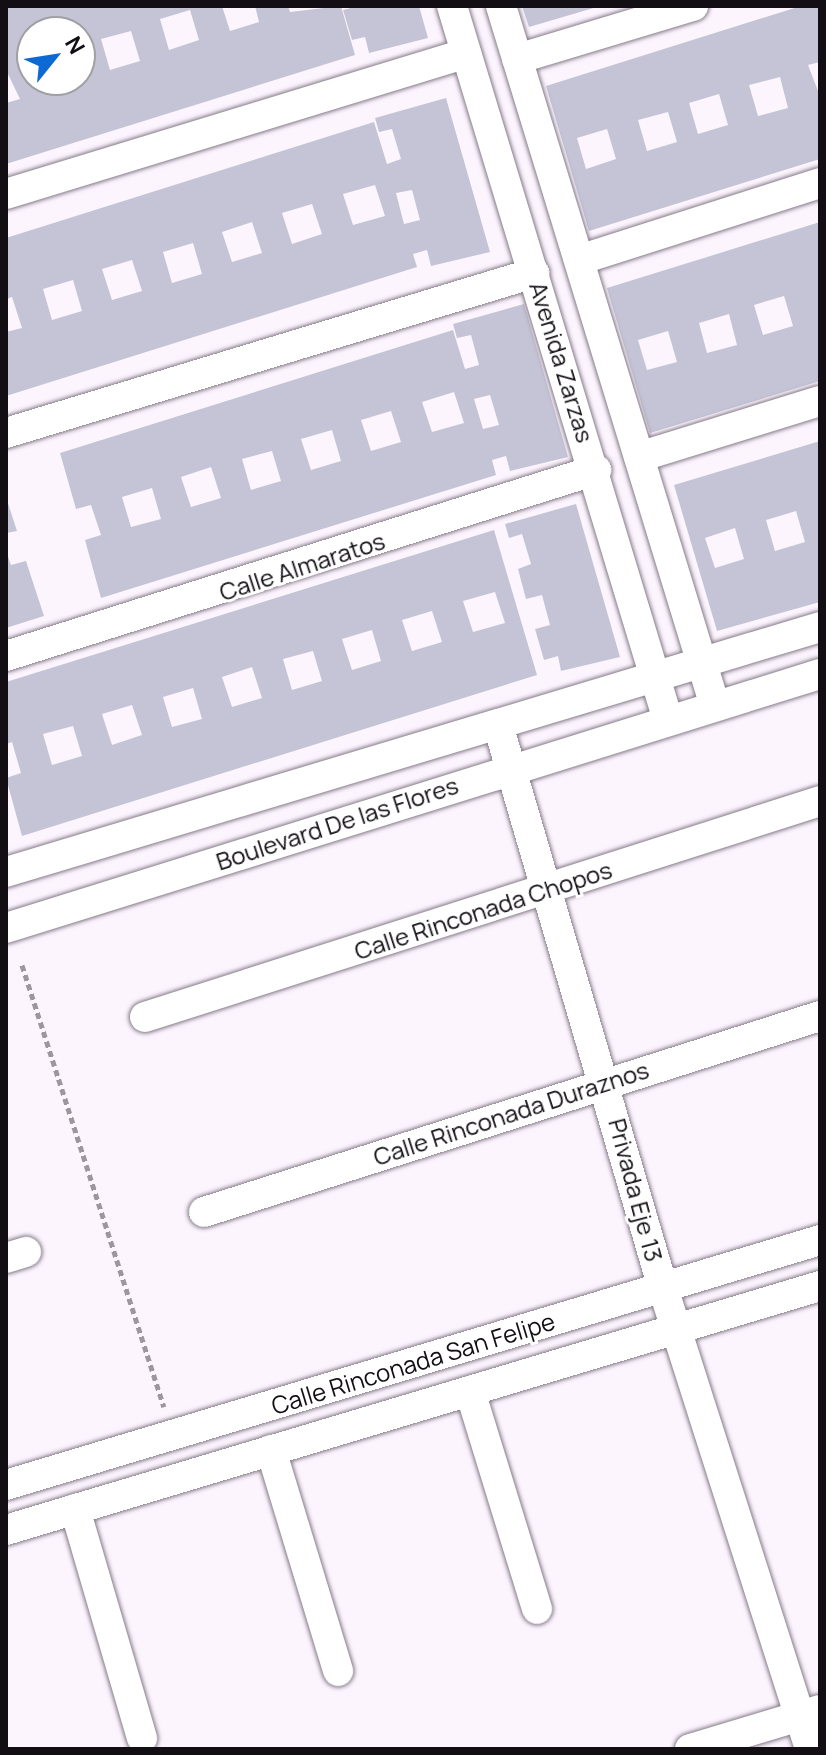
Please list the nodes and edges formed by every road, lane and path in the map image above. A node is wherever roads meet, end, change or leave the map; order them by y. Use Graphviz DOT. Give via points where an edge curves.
graph roads {
  1 [pos="452,6"];
  2 [pos="501,6"];
  3 [pos="693,6"];
  4 [pos="466,53"];
  5 [pos="517,59"];
  6 [pos="545,151"];
  7 [pos="501,164"];
  8 [pos="820,183"];
  9 [pos="6,194"];
  10 [pos="579,260"];
  11 [pos="534,273"];
  12 [pos="606,349"];
  13 [pos="563,363"];
  14 [pos="820,401"];
  15 [pos="6,433"];
  16 [pos="639,457"];
  17 [pos="596,470"];
  18 [pos="820,627"];
  19 [pos="6,656"];
  20 [pos="701,661"];
  21 [pos="820,674"];
  22 [pos="655,675"];
  23 [pos="715,706"];
  24 [pos="668,720"];
  25 [pos="498,725"];
  26 [pos="512,768"];
  27 [pos="820,801"];
  28 [pos="6,872"];
  29 [pos="548,891"];
  30 [pos="6,928"];
  31 [pos="22,965"];
  32 [pos="820,1016"];
  33 [pos="145,1017"];
  34 [pos="607,1082"];
  35 [pos="204,1212"];
  36 [pos="820,1240"];
  37 [pos="820,1286"];
  38 [pos="663,1288"];
  39 [pos="676,1329"];
  40 [pos="470,1391"];
  41 [pos="173,1435"];
  42 [pos="271,1450"];
  43 [pos="6,1485"];
  44 [pos="75,1509"];
  45 [pos="6,1530"];
  46 [pos="537,1609"];
  47 [pos="338,1671"];
  48 [pos="810,1713"];
  49 [pos="142,1738"];
  50 [pos="690,1749"];
  51 [pos="810,1749"];
  1 -- 4 [label="street, Avenida Zarzas"];
  2 -- 5 [label="street, Avenida Zarzas"];
  3 -- 5 [label="street"];
  4 -- 7 [label="street, Avenida Zarzas"];
  4 -- 9 [label="street"];
  5 -- 6 [label="street, Avenida Zarzas"];
  6 -- 7 [label="street"];
  6 -- 10 [label="street, Avenida Zarzas"];
  7 -- 11 [label="street, Avenida Zarzas"];
  8 -- 10 [label="street"];
  10 -- 12 [label="street, Avenida Zarzas"];
  11 -- 13 [label="street, Avenida Zarzas"];
  11 -- 15 [label="street"];
  12 -- 13 [label="street"];
  12 -- 16 [label="street, Avenida Zarzas"];
  13 -- 17 [label="street, Avenida Zarzas"];
  14 -- 16 [label="street"];
  16 -- 20 [label="street, Avenida Zarzas"];
  17 -- 19 [label="street, Calle Almaratos"];
  17 -- 22 [label="street, Avenida Zarzas"];
  18 -- 20 [label="street"];
  20 -- 22 [label="street"];
  20 -- 23 [label="street, Avenida Zarzas"];
  21 -- 23 [label="street"];
  22 -- 24 [label="street, Avenida Zarzas"];
  22 -- 25 [label="street, Boulevard De las Flores"];
  23 -- 24 [label="street"];
  24 -- 26 [label="street, Boulevard De las Flores"];
  25 -- 26 [label="street, Privada Eje 13"];
  25 -- 28 [label="street, Boulevard De las Flores"];
  26 -- 29 [label="street, Privada Eje 13"];
  26 -- 30 [label="street, Boulevard De las Flores"];
  27 -- 29 [label="street, Calle Rinconada Chopos"];
  29 -- 33 [label="street, Calle Rinconada Chopos"];
  29 -- 34 [label="street, Privada Eje 13"];
  31 -- 41 [label="path"];
  32 -- 34 [label="street, Calle Rinconada Duraznos"];
  34 -- 35 [label="street, Calle Rinconada Duraznos"];
  34 -- 38 [label="street, Privada Eje 13"];
  36 -- 38 [label="street, Calle Rinconada San Felipe"];
  37 -- 39 [label="street, Calle Rinconada San Felipe"];
  38 -- 39 [label="street, Privada Eje 13"];
  38 -- 41 [label="street, Calle Rinconada San Felipe"];
  39 -- 40 [label="street, Calle Rinconada San Felipe"];
  39 -- 48 [label="street, Privada Eje 13"];
  40 -- 42 [label="street, Calle Rinconada San Felipe"];
  40 -- 46 [label="street"];
  41 -- 43 [label="street, Calle Rinconada San Felipe"];
  42 -- 44 [label="street, Calle Rinconada San Felipe"];
  42 -- 47 [label="street"];
  44 -- 45 [label="street, Calle Rinconada San Felipe"];
  44 -- 49 [label="street"];
  48 -- 50 [label="street"];
  48 -- 51 [label="street, Privada Eje 13"];
}
